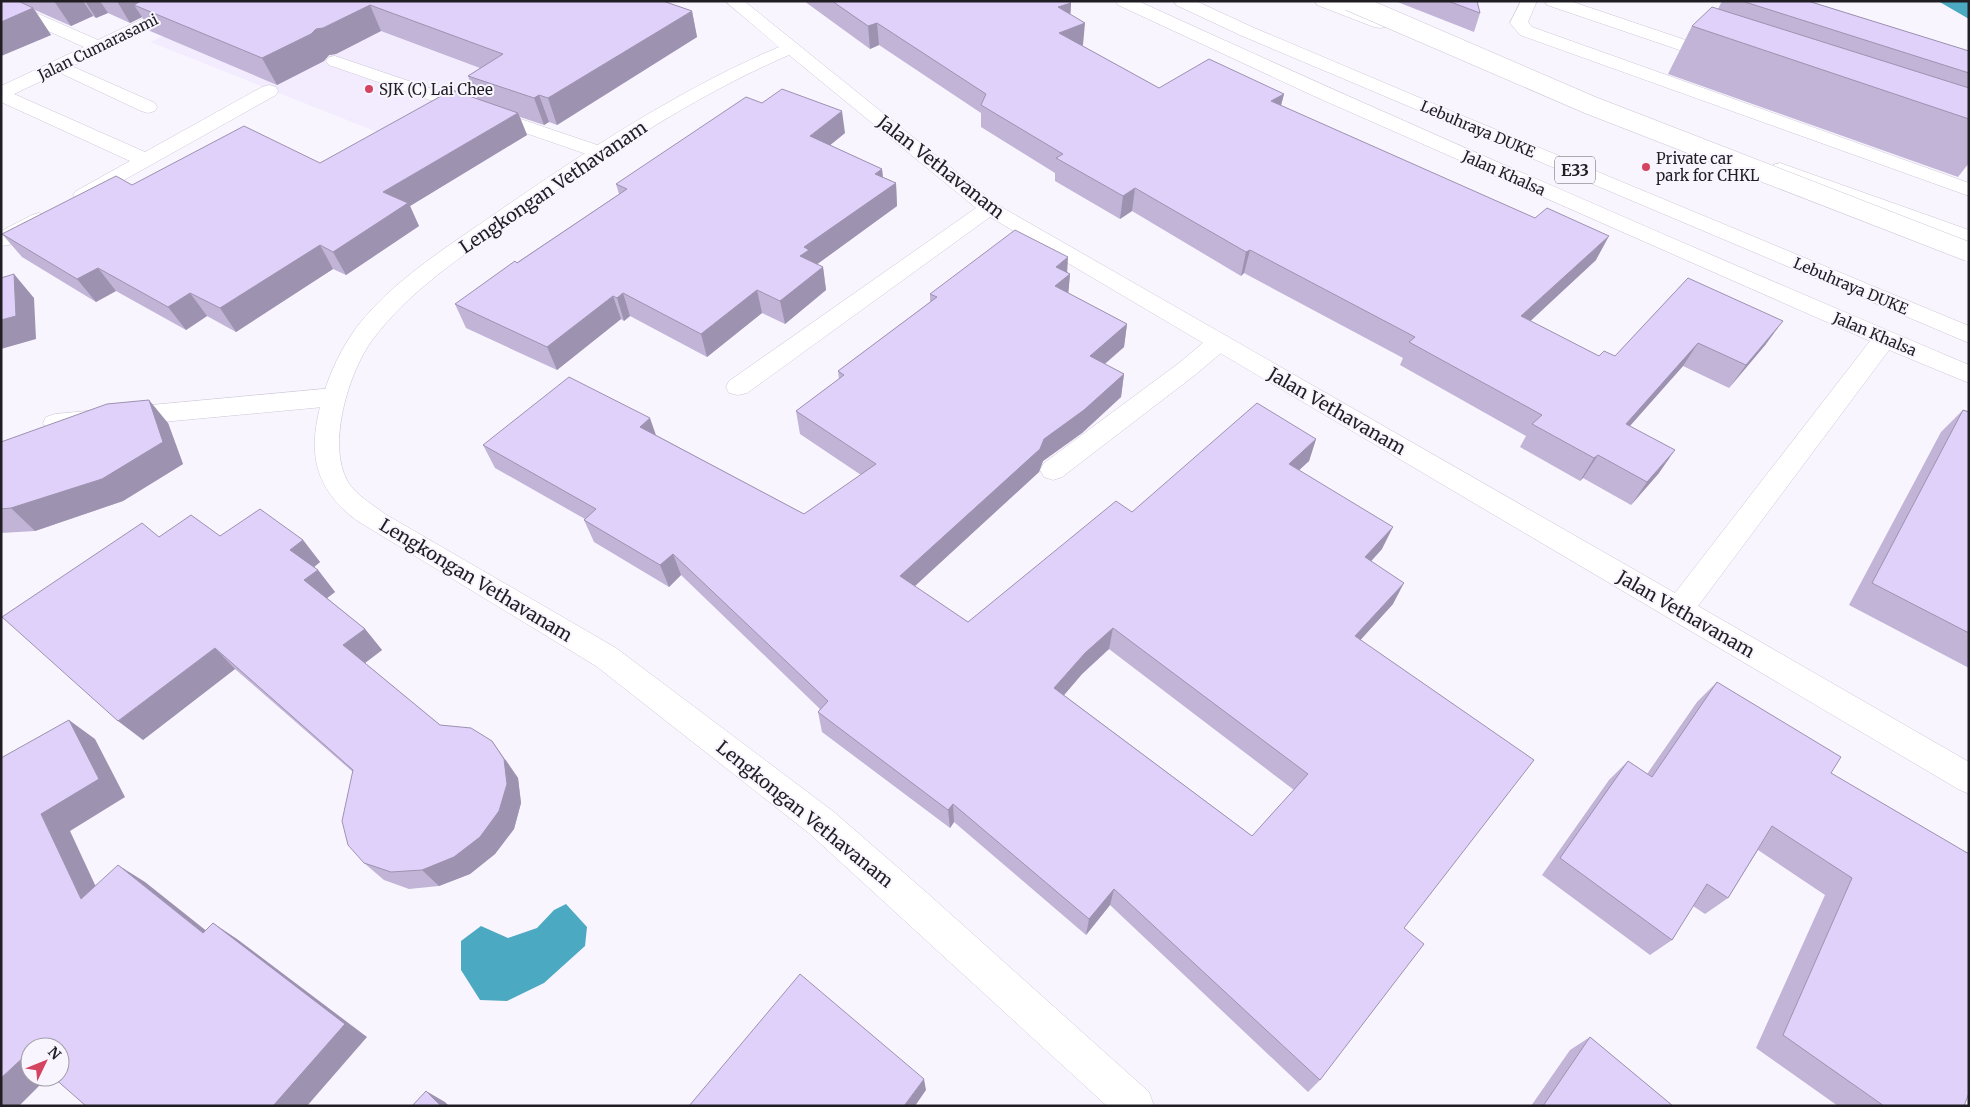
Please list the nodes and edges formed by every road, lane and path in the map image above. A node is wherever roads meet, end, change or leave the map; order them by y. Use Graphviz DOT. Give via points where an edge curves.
graph roads {
  1 [pos="194,1"];
  2 [pos="733,1"];
  3 [pos="1124,1"];
  4 [pos="1182,1"];
  5 [pos="1324,1"];
  6 [pos="1349,1"];
  7 [pos="1529,1"];
  8 [pos="1553,1"];
  9 [pos="1,4"];
  10 [pos="100,47"];
  11 [pos="790,48"];
  12 [pos="335,61"];
  13 [pos="1733,62"];
  14 [pos="60,66"];
  15 [pos="269,91"];
  16 [pos="1,94"];
  17 [pos="148,107"];
  18 [pos="599,152"];
  19 [pos="145,160"];
  20 [pos="1969,190"];
  21 [pos="989,208"];
  22 [pos="1969,237"];
  23 [pos="1,240"];
  24 [pos="1969,252"];
  25 [pos="1969,335"];
  26 [pos="1885,338"];
  27 [pos="1219,342"];
  28 [pos="1969,375"];
  29 [pos="738,387"];
  30 [pos="334,397"];
  31 [pos="55,423"];
  32 [pos="1053,470"];
  33 [pos="1679,610"];
  34 [pos="1969,779"];
  35 [pos="1135,1106"];
  1 -- 10 [label="main road, Jalan Cumarasami"];
  2 -- 11 [label="main road, Jalan Vethavanam"];
  3 -- 26 [label="main road, Jalan Khalsa" via="1323,94"];
  4 -- 25 [label="main road, Lebuhraya DUKE / E33" via="1246,31"];
  5 -- 22 [label="main road" via="1520,77"];
  6 -- 24 [label="main road, bridge" via="1590,105"];
  7 -- 20 [label="main road" via="1519,23 1526,31"];
  8 -- 13 [label="main road"];
  9 -- 10 [label="main road"];
  10 -- 14 [label="main road, Jalan Cumarasami"];
  11 -- 18 [label="main road, Lengkongan Vethavanam" via="727,77"];
  11 -- 21 [label="main road, Jalan Vethavanam"];
  12 -- 18 [label="main road"];
  14 -- 16 [label="main road, Jalan Cumarasami"];
  14 -- 17 [label="main road"];
  15 -- 19 [label="main road"];
  16 -- 19 [label="main road"];
  18 -- 30 [label="main road, Lengkongan Vethavanam" via="406,290 365,333 348,361"];
  19 -- 23 [label="main road"];
  21 -- 27 [label="main road, Jalan Vethavanam"];
  21 -- 29 [label="main road"];
  26 -- 28 [label="main road, Jalan Khalsa"];
  26 -- 33 [label="main road"];
  27 -- 32 [label="main road" via="1187,370"];
  27 -- 33 [label="main road, Jalan Vethavanam"];
  30 -- 31 [label="main road"];
  30 -- 35 [label="main road, Lengkongan Vethavanam" via="327,434 327,462 337,485 352,504 606,657 822,823"];
  33 -- 34 [label="main road, Jalan Vethavanam"];
}
